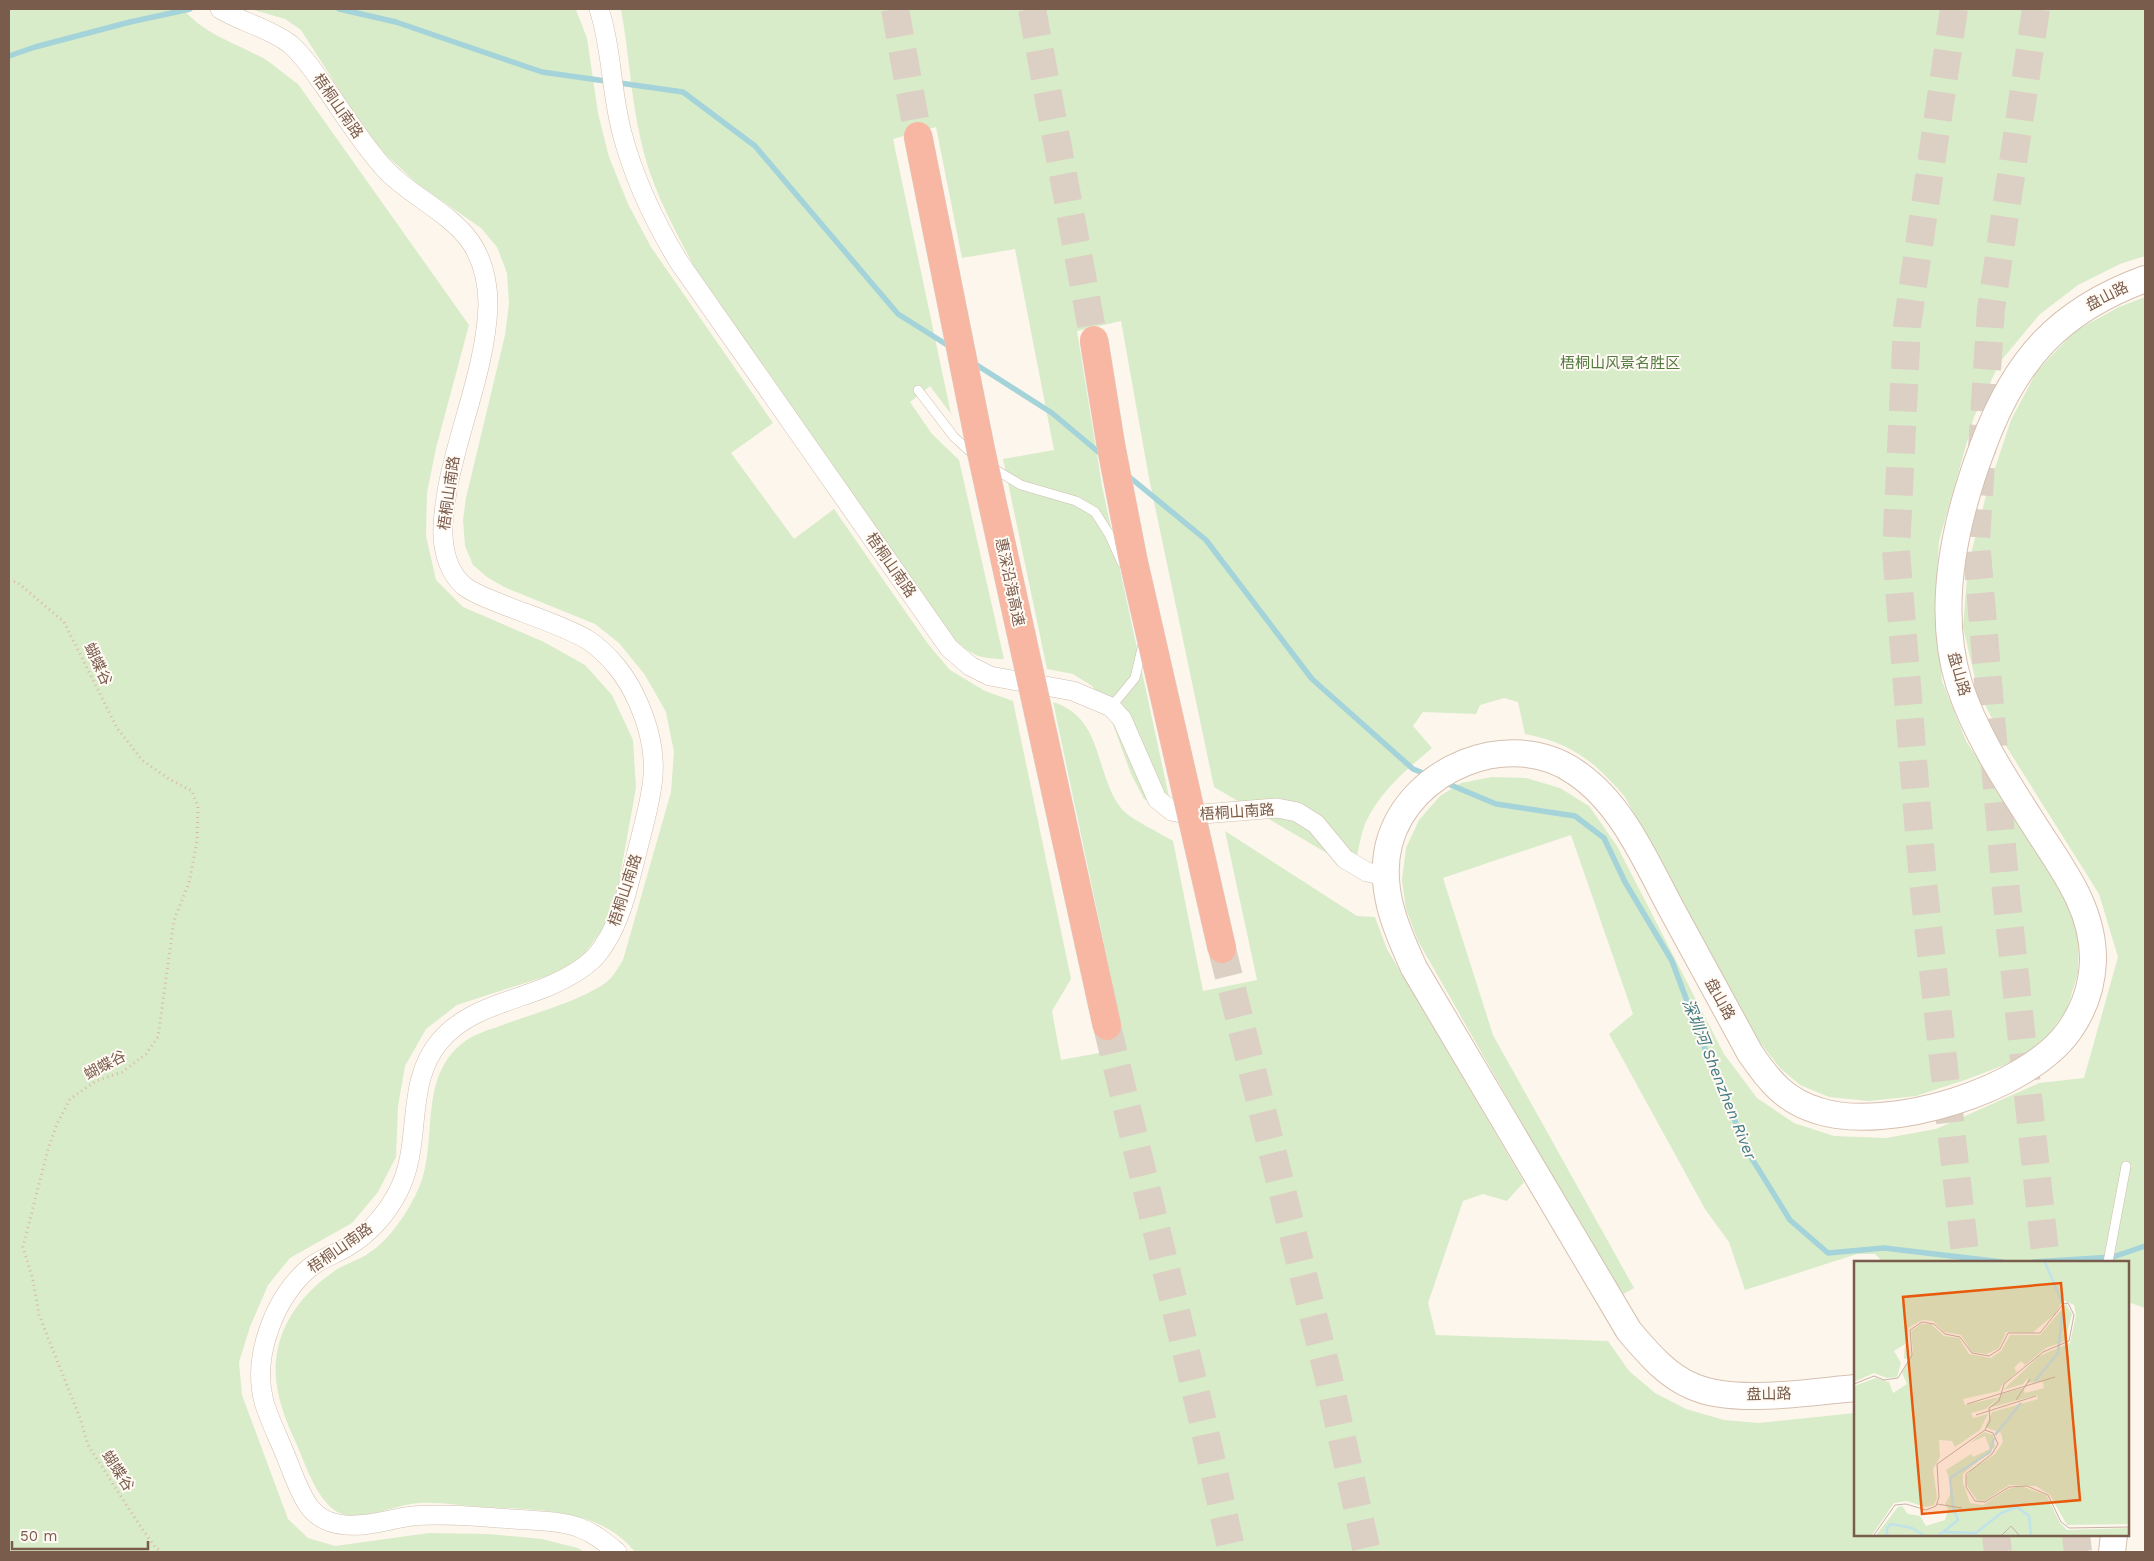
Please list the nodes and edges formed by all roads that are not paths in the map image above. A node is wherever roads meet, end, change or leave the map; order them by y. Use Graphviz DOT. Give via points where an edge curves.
graph roads {
  1 [pos="220,9"];
  2 [pos="599,9"];
  3 [pos="918,136"];
  4 [pos="2145,279"];
  5 [pos="1094,340"];
  6 [pos="918,390"];
  7 [pos="1111,707"];
  8 [pos="1386,876"];
  9 [pos="1222,949"];
  10 [pos="1108,1026"];
  11 [pos="2126,1166"];
  12 [pos="2108,1261"];
  13 [pos="1854,1388"];
  14 [pos="2114,1536"];
  15 [pos="617,1552"];
  16 [pos="2112,1552"];
  1 -- 15 [label="street, 梧桐山南路" via="287,41 304,58 374,157 471,243 481,261 488,305 479,364 459,436 444,510 442,534 446,557 453,573 481,596 584,638 602,650 633,689 644,713 654,768 651,798 626,893 610,935 595,958 576,972 550,986 477,1012 457,1025 426,1060 419,1081 412,1150 405,1179 391,1206 371,1229 347,1247 312,1265 289,1291 276,1312 265,1342 260,1375 264,1401 303,1498 314,1514 329,1522 343,1526 362,1525 444,1514 556,1522 579,1527"];
  2 -- 7 [label="street, 梧桐山南路" via="610,53 622,132 645,201 679,262 949,648 970,666 990,676 1054,686"];
  3 -- 10 [label="highway, 惠深沿海高速, bridge" via="981,451"];
  4 -- 8 [label="main road, 盘山路" via="2113,291 2076,313 2027,361 1990,427 1964,504 1949,586 1948,620 1960,685 1997,767 2070,880 2083,905 2091,934 2093,959 2083,1008 2068,1033 2031,1067 1970,1096 1890,1117 1856,1118 1821,1112 1793,1100 1770,1082 1750,1053 1627,828 1598,790 1554,759 1507,753 1484,756 1448,771 1420,792 1401,817 1389,844"];
  5 -- 9 [label="highway, bridge" via="1133,559"];
  6 -- 7 [label="lane" via="954,437 982,462 1021,485 1076,501 1095,512 1109,534 1136,592 1143,619 1143,648 1135,678"];
  7 -- 8 [label="street, 梧桐山南路" via="1122,719 1157,799 1172,811 1190,815 1277,808 1297,812 1316,824 1345,859 1368,872"];
  8 -- 13 [label="main road, 盘山路" via="1389,903 1399,936 1414,968 1629,1331 1651,1356 1670,1374 1692,1387 1718,1393 1775,1396"];
  11 -- 12 [label="lane"];
  14 -- 16 [label="main road"];
}
